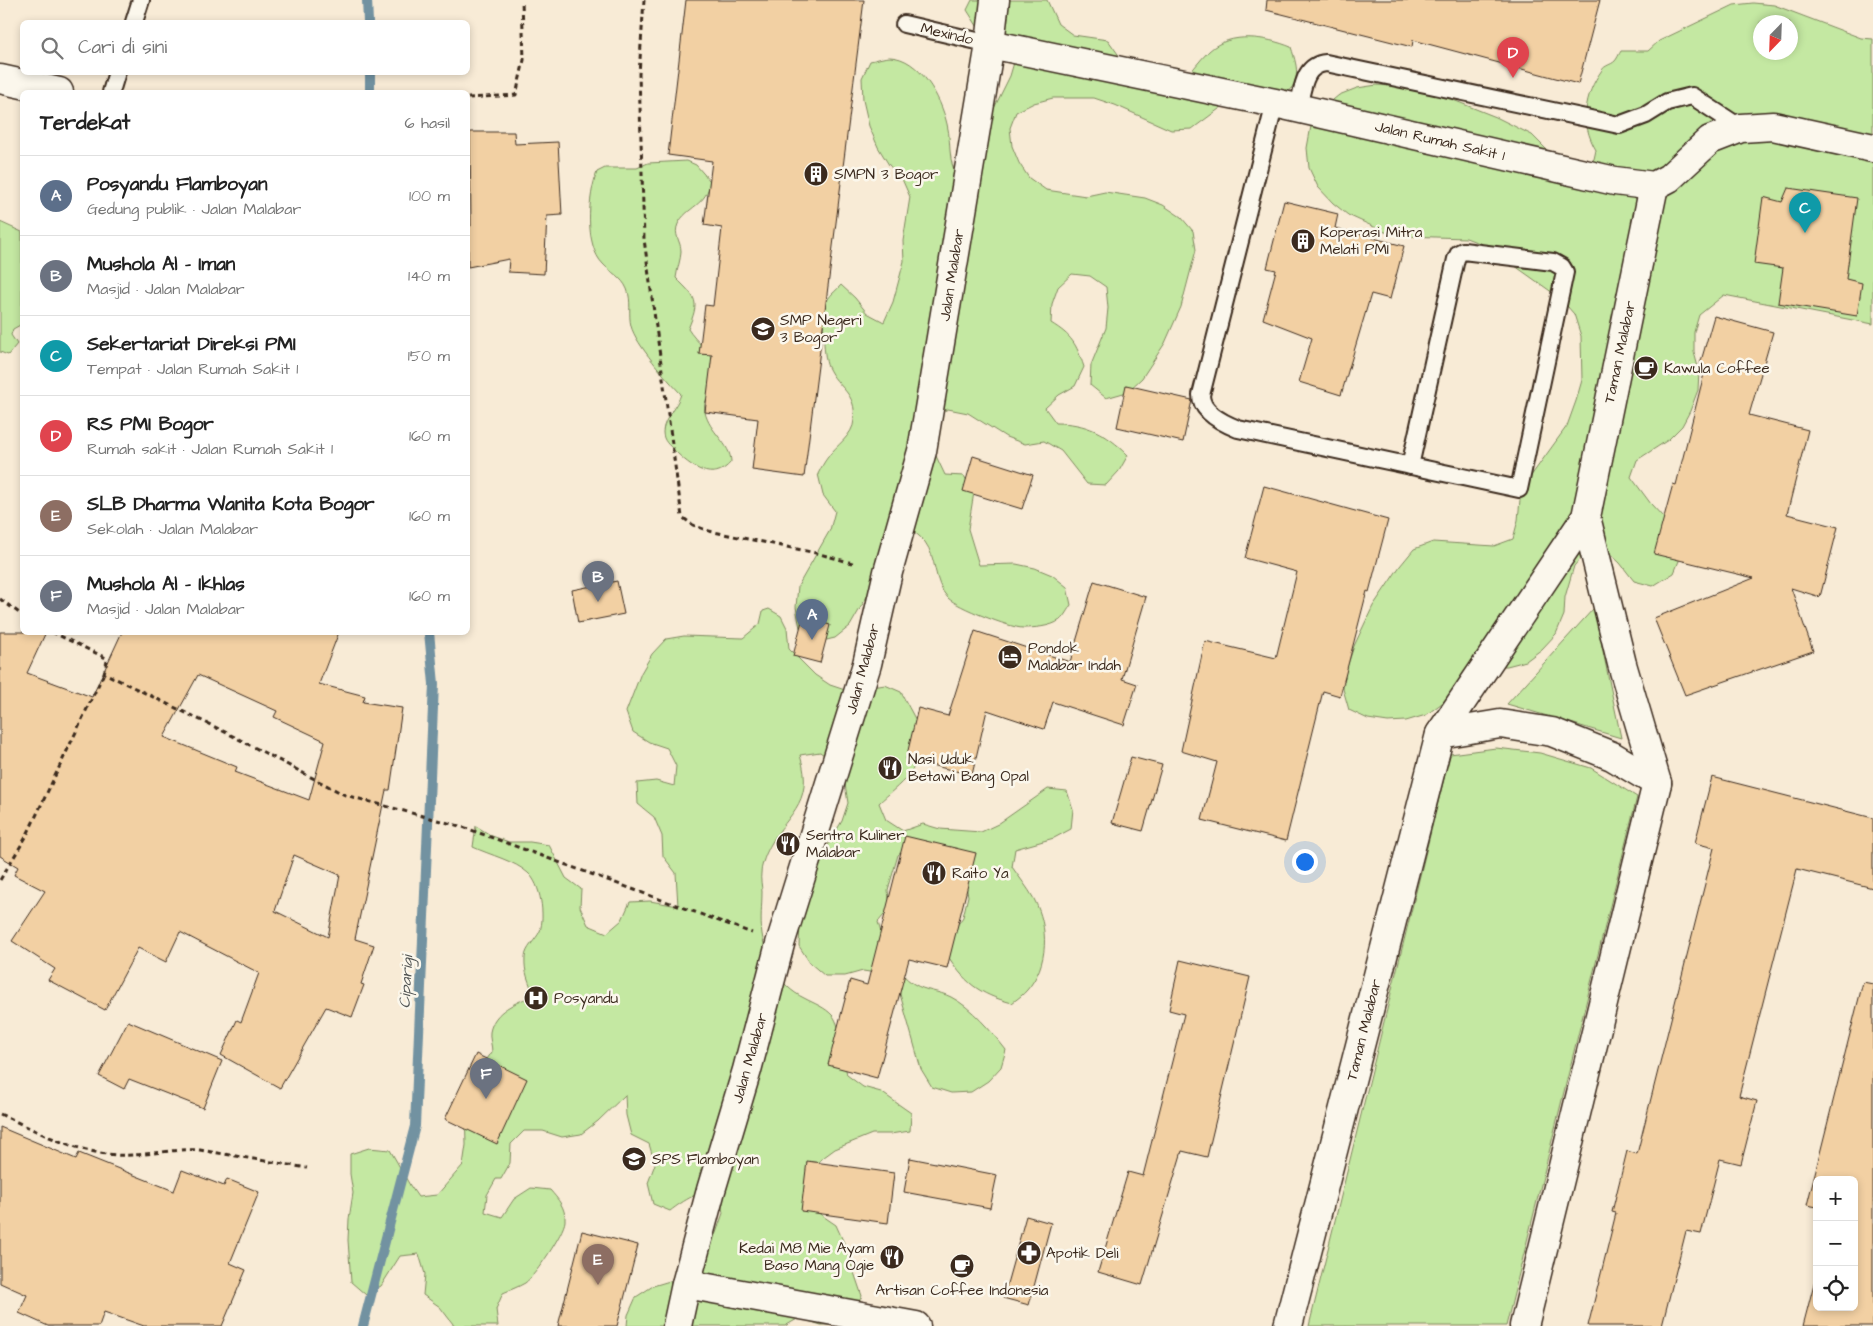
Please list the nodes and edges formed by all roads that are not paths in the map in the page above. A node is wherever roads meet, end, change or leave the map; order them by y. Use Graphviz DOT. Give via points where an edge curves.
graph roads {
  1 [pos="142,0"];
  2 [pos="995,0"];
  3 [pos="135,20"];
  4 [pos="904,24"];
  5 [pos="990,44"];
  6 [pos="116,75"];
  7 [pos="0,79"];
  8 [pos="50,90"];
  9 [pos="112,90"];
  10 [pos="1287,106"];
  11 [pos="1741,128"];
  12 [pos="1873,148"];
  13 [pos="1654,186"];
  14 [pos="1410,466"];
  15 [pos="1586,518"];
  16 [pos="1440,734"];
  17 [pos="1657,783"];
  18 [pos="686,1284"];
  19 [pos="677,1326"];
  20 [pos="916,1326"];
  21 [pos="1288,1326"];
  22 [pos="1524,1326"];
  1 -- 3 [label="lane"];
  2 -- 5 [label="street, Jalan Malabar"];
  4 -- 5 [label="lane, Mexindo"];
  5 -- 10 [label="street, Jalan Rumah Sakit 1"];
  5 -- 18 [label="street, Jalan Malabar" via="922,451 888,572 867,664 780,944"];
  6 -- 9 [label="lane"];
  7 -- 8 [label="street"];
  10 -- 11 [label="lane" via="1308,72 1316,64 1326,63 1619,125 1646,116 1667,102 1692,96"];
  10 -- 13 [label="street, Jalan Rumah Sakit 1" via="1615,182"];
  10 -- 14 [label="lane" via="1204,381 1201,402 1223,423 1238,428"];
  11 -- 12 [label="street" via="1773,126"];
  11 -- 13 [label="street" via="1710,140 1669,178"];
  13 -- 15 [label="street, Taman Malabar"];
  14 -- 14 [label="lane" via="1519,489 1564,281 1562,267 1553,262 1459,253"];
  15 -- 16 [label="street, Taman Malabar"];
  15 -- 17 [label="street, Taman Malabar" via="1622,664"];
  16 -- 17 [label="street" via="1500,724 1552,732 1612,756"];
  16 -- 21 [label="street, Taman Malabar"];
  17 -- 22 [label="street"];
  18 -- 19 [label="street, Jalan Malabar"];
  18 -- 20 [label="street"];
}
